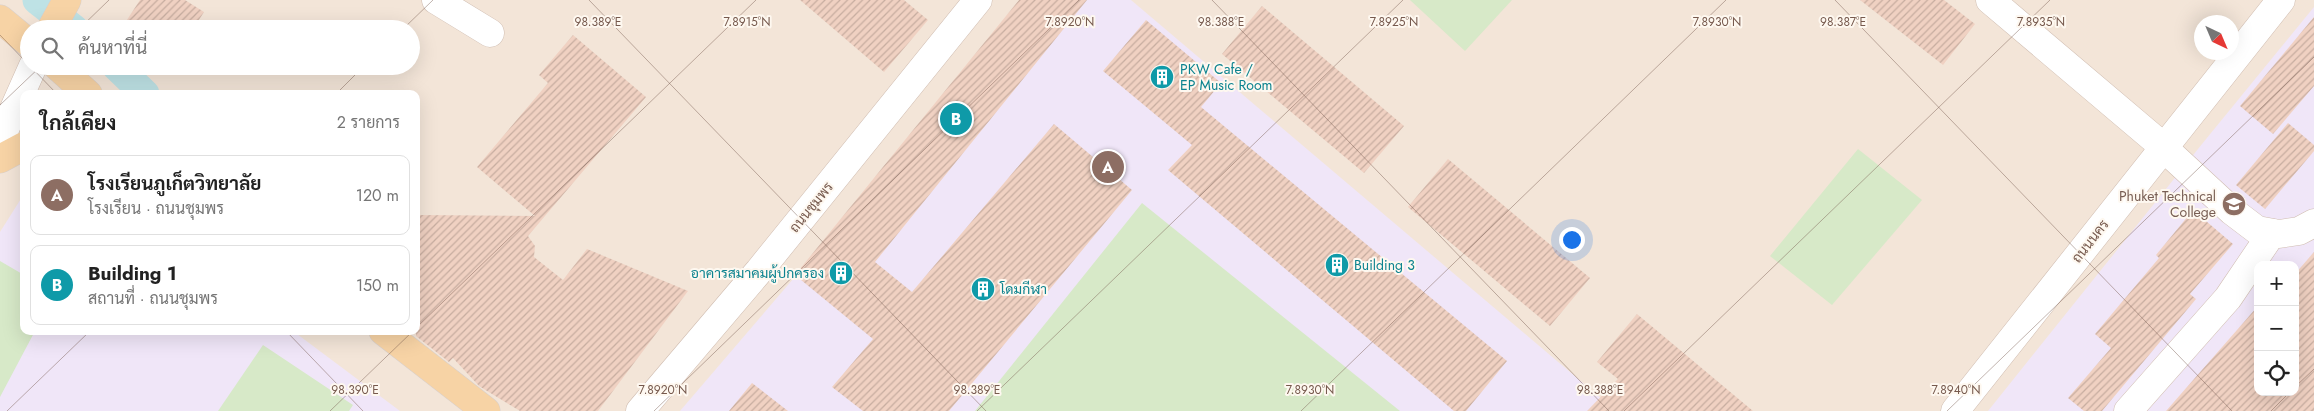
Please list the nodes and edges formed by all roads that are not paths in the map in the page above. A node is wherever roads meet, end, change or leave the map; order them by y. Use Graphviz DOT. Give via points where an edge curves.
graph roads {
  1 [pos="436,0"];
  2 [pos="978,0"];
  3 [pos="2281,0"];
  4 [pos="66,1"];
  5 [pos="2003,4"];
  6 [pos="0,19"];
  7 [pos="56,20"];
  8 [pos="490,33"];
  9 [pos="20,35"];
  10 [pos="29,75"];
  11 [pos="67,75"];
  12 [pos="22,90"];
  13 [pos="84,90"];
  14 [pos="20,95"];
  15 [pos="0,140"];
  16 [pos="20,147"];
  17 [pos="2164,148"];
  18 [pos="0,159"];
  19 [pos="2314,224"];
  20 [pos="2272,233"];
  21 [pos="388,335"];
  22 [pos="486,411"];
  23 [pos="640,411"];
  24 [pos="1955,411"];
  25 [pos="2128,411"];
  1 -- 8 [label="street"];
  2 -- 23 [label="street, ถนนชุมพร" via="759,271"];
  3 -- 17 [label="street, ถนนนคร"];
  4 -- 7 [label="main road"];
  5 -- 17 [label="street"];
  6 -- 9 [label="main road"];
  10 -- 12 [label="street"];
  11 -- 13 [label="main road"];
  14 -- 15 [label="street"];
  16 -- 18 [label="main road"];
  17 -- 20 [label="street" via="2232,211 2257,230"];
  17 -- 24 [label="street, ถนนนคร"];
  19 -- 20 [label="street" via="2299,231"];
  20 -- 25 [label="street" via="2228,298"];
  21 -- 22 [label="main road"];
}
